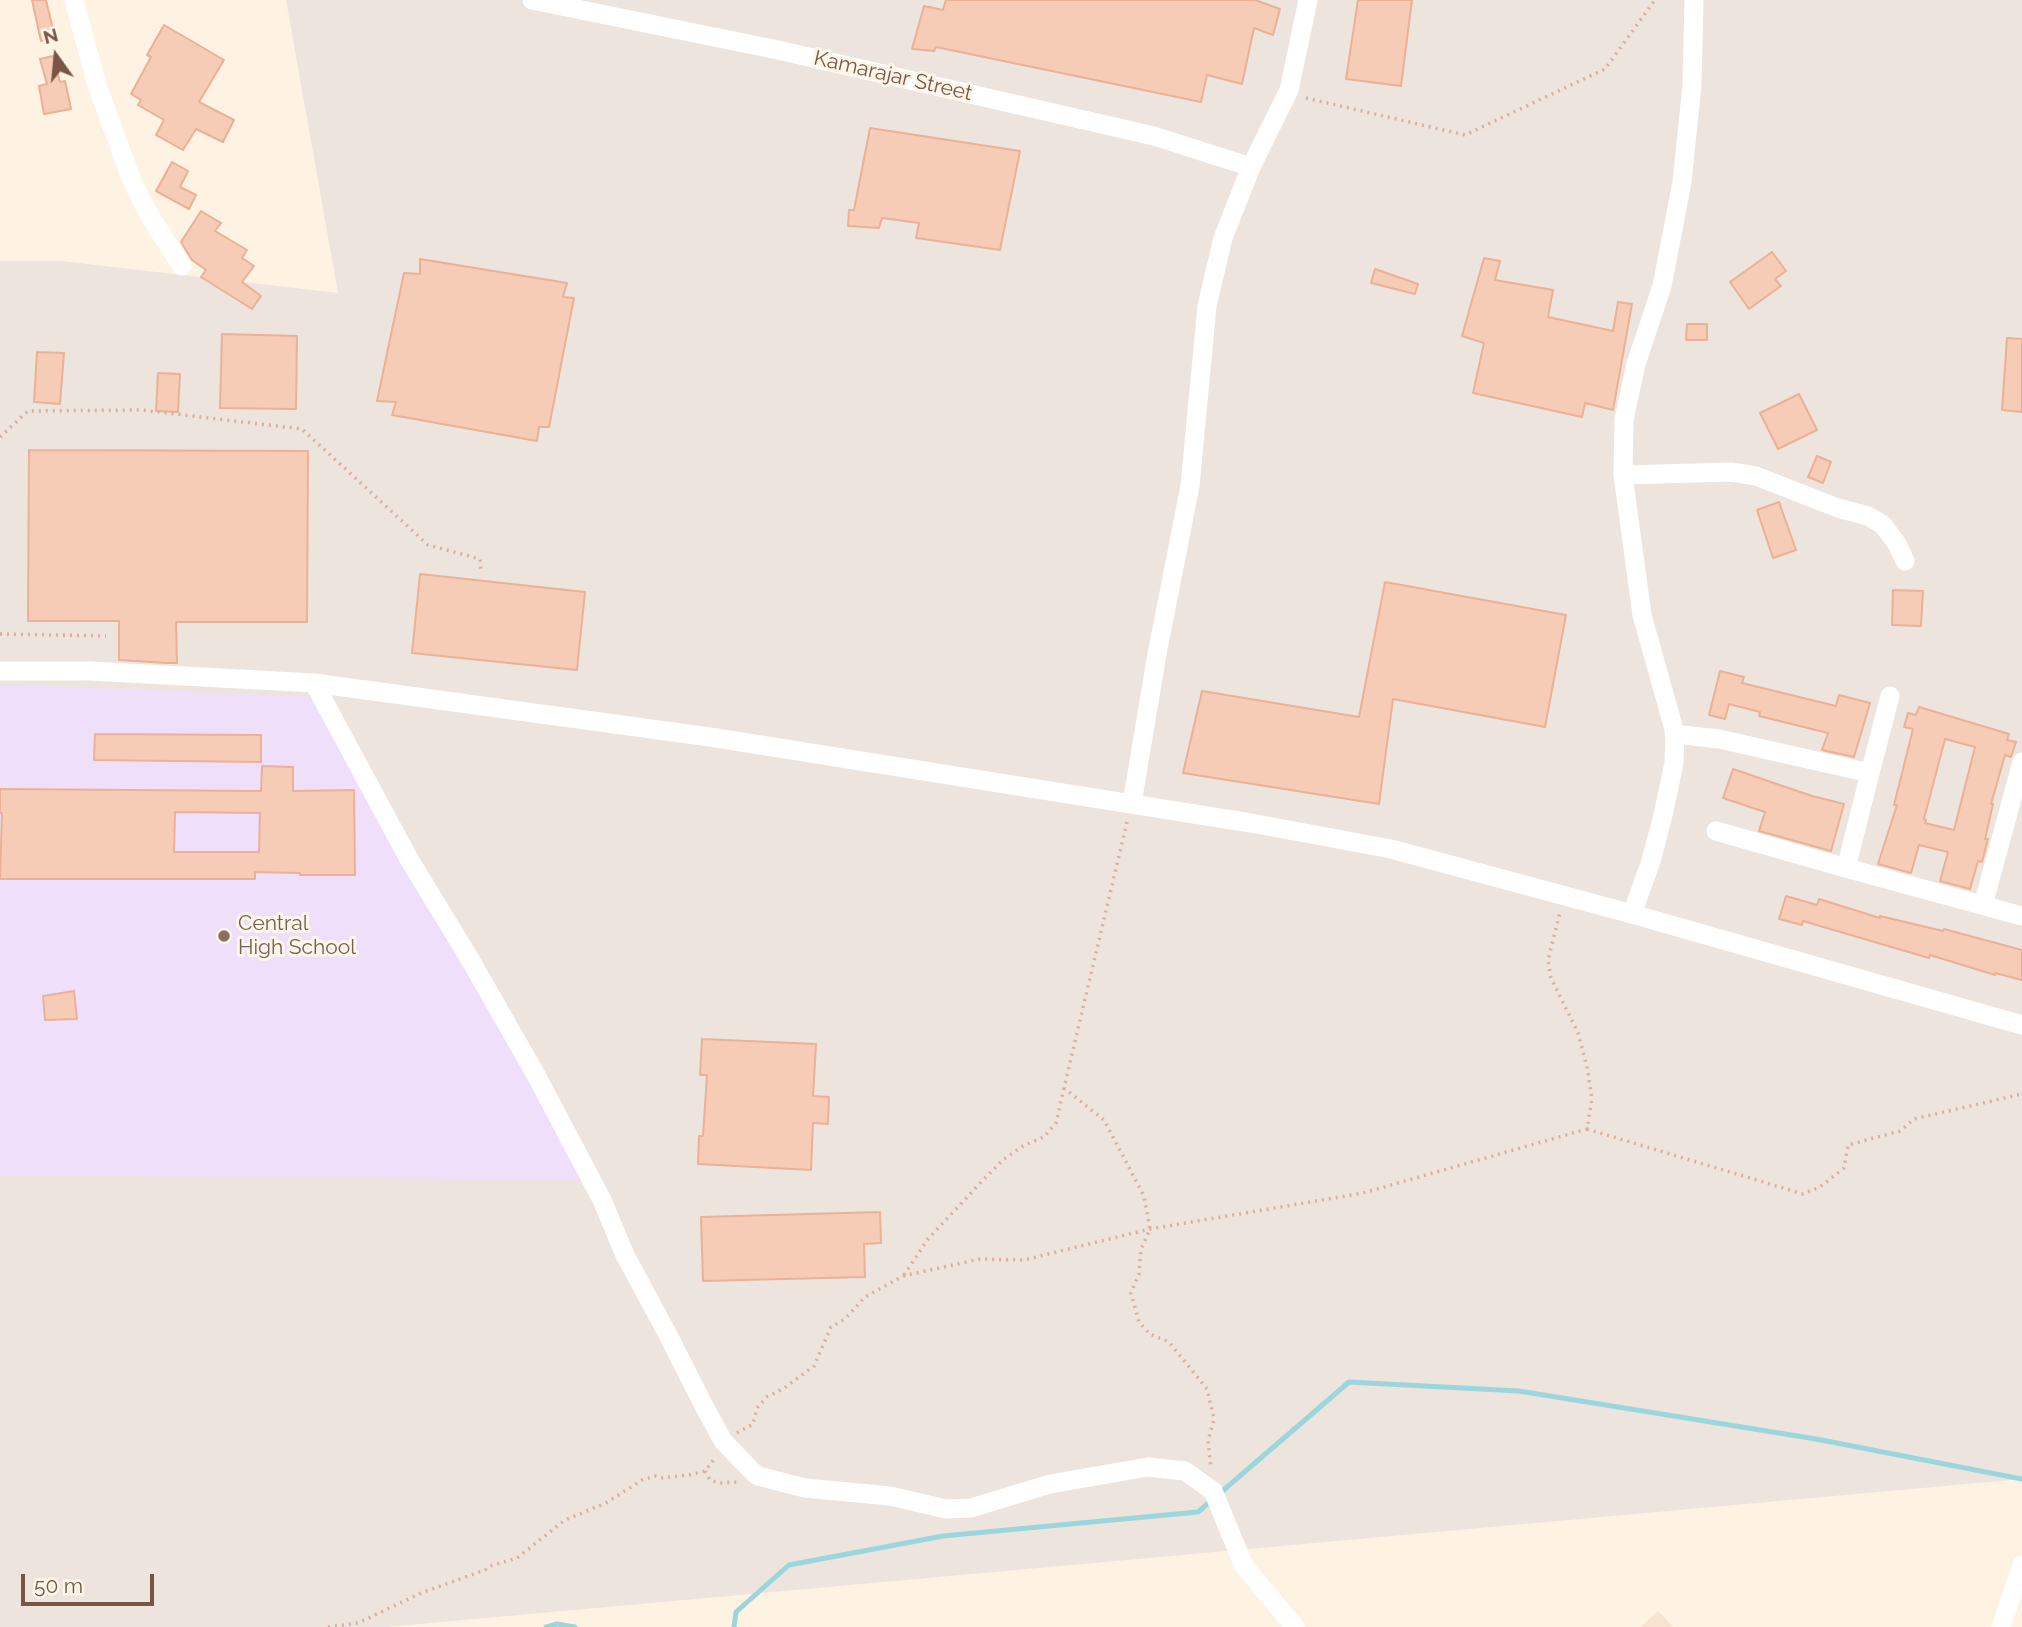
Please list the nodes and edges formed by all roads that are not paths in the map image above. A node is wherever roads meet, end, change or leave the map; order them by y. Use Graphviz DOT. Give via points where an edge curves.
graph roads {
  1 [pos="74,0"];
  2 [pos="533,0"];
  3 [pos="1308,0"];
  4 [pos="1694,0"];
  5 [pos="1251,167"];
  6 [pos="182,266"];
  7 [pos="1623,475"];
  8 [pos="1905,561"];
  9 [pos="0,671"];
  10 [pos="314,683"];
  11 [pos="1890,696"];
  12 [pos="1674,734"];
  13 [pos="2022,762"];
  14 [pos="1870,773"];
  15 [pos="1132,803"];
  16 [pos="1716,831"];
  17 [pos="1846,868"];
  18 [pos="1983,905"];
  19 [pos="1632,914"];
  20 [pos="2022,916"];
  21 [pos="2022,1025"];
  22 [pos="2022,1565"];
  23 [pos="1295,1627"];
  24 [pos="2001,1627"];
  1 -- 6 [label="street" via="97,85 132,181"];
  2 -- 5 [label="street, Kamarajar Street" via="1141,132"];
  3 -- 5 [label="street" via="1287,94"];
  4 -- 7 [label="street" via="1692,85 1682,183 1662,286 1636,364 1624,420"];
  5 -- 15 [label="street" via="1223,238 1207,306 1191,486"];
  7 -- 8 [label="street" via="1756,475 1868,516 1883,525"];
  7 -- 12 [label="street" via="1642,615"];
  9 -- 10 [label="street"];
  10 -- 15 [label="street" via="710,737"];
  10 -- 23 [label="street" via="409,859 536,1076 723,1441 758,1476 806,1488 890,1496 946,1509 971,1508 1050,1484 1148,1467 1185,1471 1213,1491 1244,1566"];
  11 -- 14 [label="street"];
  12 -- 14 [label="street" via="1718,739"];
  12 -- 19 [label="street" via="1674,763 1663,816"];
  13 -- 18 [label="street"];
  14 -- 17 [label="street"];
  15 -- 19 [label="street" via="1391,849"];
  16 -- 17 [label="street"];
  17 -- 18 [label="street"];
  18 -- 20 [label="street"];
  19 -- 21 [label="street"];
  22 -- 24 [label="street"];
}
